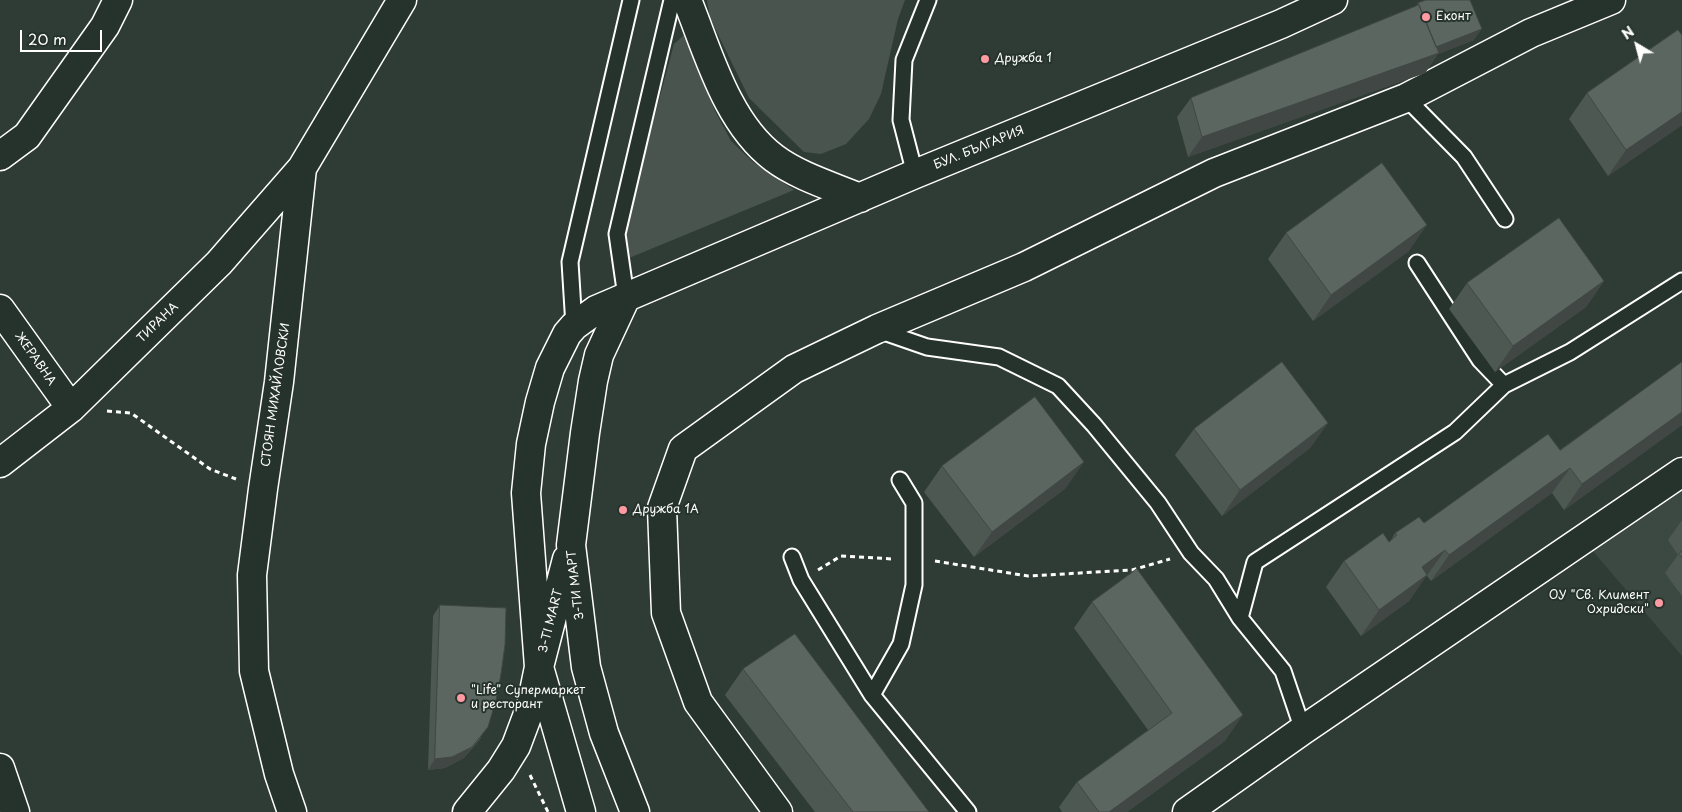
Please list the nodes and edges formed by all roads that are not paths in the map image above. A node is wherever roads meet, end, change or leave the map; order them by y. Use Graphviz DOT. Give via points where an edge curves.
graph roads {
  1 [pos="118,0"];
  2 [pos="402,0"];
  3 [pos="631,0"];
  4 [pos="672,0"];
  5 [pos="687,0"];
  6 [pos="928,0"];
  7 [pos="1333,0"];
  8 [pos="1611,0"];
  9 [pos="1406,98"];
  10 [pos="0,156"];
  11 [pos="302,168"];
  12 [pos="915,174"];
  13 [pos="860,198"];
  14 [pos="1505,219"];
  15 [pos="1417,264"];
  16 [pos="1682,280"];
  17 [pos="626,298"];
  18 [pos="0,309"];
  19 [pos="574,326"];
  20 [pos="877,330"];
  21 [pos="1504,386"];
  22 [pos="71,408"];
  23 [pos="0,463"];
  24 [pos="1682,472"];
  25 [pos="900,480"];
  26 [pos="571,545"];
  27 [pos="792,557"];
  28 [pos="1240,618"];
  29 [pos="539,667"];
  30 [pos="872,695"];
  31 [pos="1303,730"];
  32 [pos="0,768"];
  33 [pos="15,812"];
  34 [pos="292,812"];
  35 [pos="468,812"];
  36 [pos="580,812"];
  37 [pos="635,812"];
  38 [pos="778,812"];
  39 [pos="968,812"];
  40 [pos="1186,812"];
  1 -- 10 [label="street" via="105,26 26,136"];
  2 -- 11 [label="street, СТОЯН МИХАЙЛОВСКИ"];
  3 -- 19 [label="lane" via="570,262"];
  4 -- 17 [label="lane" via="617,234"];
  5 -- 13 [label="street" via="721,85 738,118 754,139 788,166"];
  6 -- 12 [label="lane" via="904,60 901,120"];
  7 -- 12 [label="street, БУЛ. БЪЛГАРИЯ"];
  8 -- 9 [label="street" via="1531,33"];
  9 -- 14 [label="lane" via="1464,157"];
  9 -- 20 [label="street" via="1214,173 1024,267"];
  11 -- 22 [label="street, ТИРАНА" via="219,263"];
  11 -- 34 [label="street, СТОЯН МИХАЙЛОВСКИ" via="279,382 252,575 254,671 278,774"];
  12 -- 13 [label="street, БУЛ. БЪЛГАРИЯ"];
  13 -- 17 [label="street, БУЛ. БЪЛГАРИЯ"];
  15 -- 21 [label="lane" via="1480,360"];
  16 -- 21 [label="lane" via="1570,352"];
  17 -- 19 [label="street, БУЛ. БЪЛГАРИЯ" via="596,310"];
  17 -- 26 [label="street, 3-ТИ МАРТ" via="599,355 593,381"];
  18 -- 22 [label="street, ЖЕРАВНА"];
  19 -- 29 [label="street" via="550,368 531,444 526,493"];
  20 -- 28 [label="lane" via="927,347 999,357 1058,386 1158,503 1191,554 1216,579"];
  20 -- 38 [label="street" via="794,369 683,449 662,508 666,613 698,702"];
  21 -- 28 [label="lane" via="1455,432 1255,562"];
  22 -- 23 [label="street, ТИРАНА"];
  24 -- 31 [label="street"];
  25 -- 30 [label="lane" via="914,503 914,585 901,644"];
  26 -- 29 [label="street, 3-TI MART"];
  26 -- 37 [label="street, 3-ТИ МАРТ" via="586,667 604,733"];
  27 -- 30 [label="lane" via="801,580"];
  28 -- 31 [label="lane" via="1283,671"];
  29 -- 35 [label="street" via="531,706 516,746"];
  29 -- 36 [label="street"];
  30 -- 39 [label="lane"];
  31 -- 40 [label="street"];
  32 -- 33 [label="street"];
}
